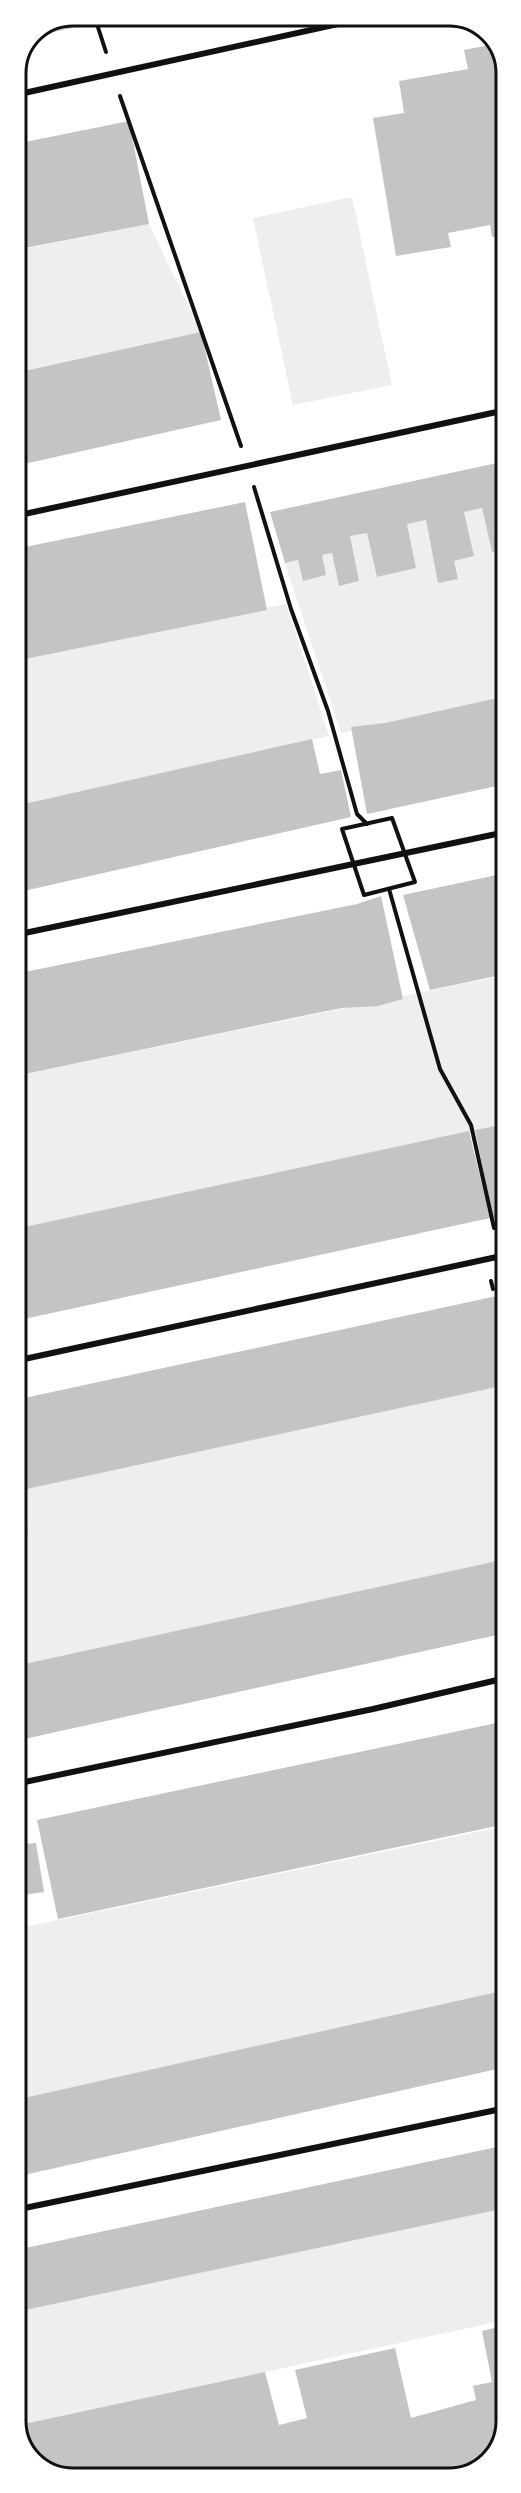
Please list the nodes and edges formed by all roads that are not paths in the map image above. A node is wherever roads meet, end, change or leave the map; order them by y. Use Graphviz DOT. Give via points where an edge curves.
graph roads {
  1 [pos="331,26"];
  2 [pos="25,93"];
  3 [pos="495,412"];
  4 [pos="25,514"];
  5 [pos="495,834"];
  6 [pos="25,933"];
  7 [pos="496,1257"];
  8 [pos="26,1359"];
  9 [pos="496,1680"];
  10 [pos="26,1782"];
  11 [pos="496,2110"];
  12 [pos="26,2208"];
  1 -- 2 [label="street"];
  3 -- 4 [label="street"];
  5 -- 6 [label="street"];
  7 -- 8 [label="street"];
  9 -- 10 [label="street"];
  11 -- 12 [label="street"];
}
